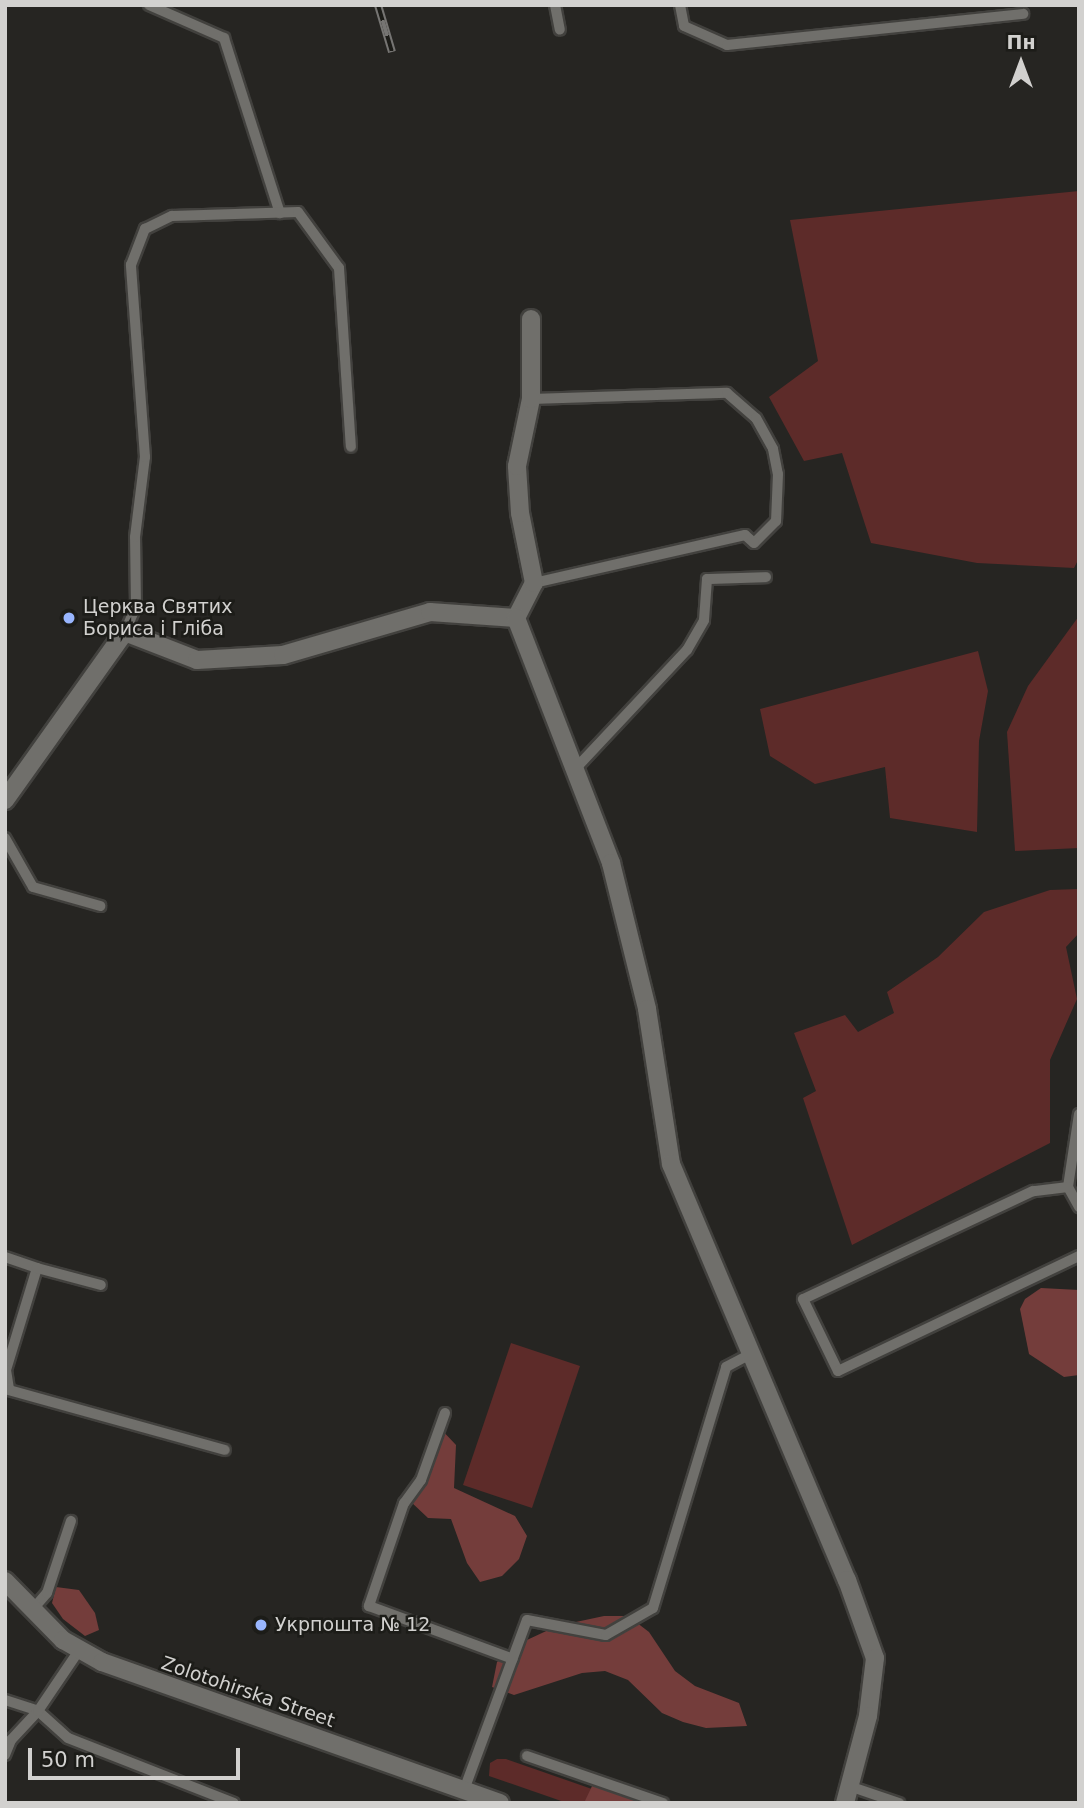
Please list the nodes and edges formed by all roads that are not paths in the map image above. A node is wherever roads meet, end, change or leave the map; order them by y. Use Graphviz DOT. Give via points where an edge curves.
graph roads {
  1 [pos="149,5"];
  2 [pos="555,5"];
  3 [pos="680,5"];
  4 [pos="1023,14"];
  5 [pos="560,30"];
  6 [pos="280,213"];
  7 [pos="531,319"];
  8 [pos="531,399"];
  9 [pos="351,447"];
  10 [pos="766,577"];
  11 [pos="534,583"];
  12 [pos="516,618"];
  13 [pos="125,632"];
  14 [pos="577,767"];
  15 [pos="5,800"];
  16 [pos="5,838"];
  17 [pos="100,906"];
  18 [pos="1079,1114"];
  19 [pos="1068,1186"];
  20 [pos="1079,1207"];
  21 [pos="5,1256"];
  22 [pos="1079,1256"];
  23 [pos="37,1268"];
  24 [pos="101,1285"];
  25 [pos="749,1355"];
  26 [pos="7,1388"];
  27 [pos="445,1413"];
  28 [pos="225,1450"];
  29 [pos="71,1521"];
  30 [pos="5,1581"];
  31 [pos="33,1609"];
  32 [pos="80,1649"];
  33 [pos="513,1659"];
  34 [pos="5,1700"];
  35 [pos="38,1711"];
  36 [pos="5,1755"];
  37 [pos="527,1756"];
  38 [pos="464,1790"];
  39 [pos="847,1794"];
  40 [pos="234,1803"];
  41 [pos="500,1803"];
  42 [pos="663,1803"];
  43 [pos="899,1803"];
  1 -- 6 [label="lane" via="224,38"];
  2 -- 5 [label="lane"];
  3 -- 4 [label="lane" via="684,26 727,44"];
  6 -- 9 [label="lane" via="298,212 339,268"];
  6 -- 13 [label="lane" via="172,216 145,229 131,265 145,457 135,537 136,606"];
  7 -- 8 [label="street"];
  8 -- 11 [label="street" via="517,466 520,513"];
  8 -- 11 [label="lane" via="727,393 756,418 773,449 778,474 776,521 754,543 745,535"];
  10 -- 14 [label="lane" via="707,579 704,620 687,650"];
  11 -- 12 [label="street"];
  12 -- 13 [label="street" via="430,612 282,655 197,660"];
  12 -- 14 [label="street"];
  13 -- 15 [label="street"];
  14 -- 25 [label="street" via="611,863 647,1009 671,1164"];
  16 -- 17 [label="lane" via="33,887"];
  18 -- 19 [label="lane"];
  19 -- 20 [label="lane"];
  19 -- 22 [label="lane" via="1033,1191 803,1299 838,1371"];
  21 -- 23 [label="lane"];
  23 -- 24 [label="lane"];
  23 -- 26 [label="lane" via="6,1370"];
  25 -- 33 [label="lane" via="726,1367 653,1608 606,1635 527,1620"];
  25 -- 39 [label="street" via="847,1580 875,1658 868,1716"];
  26 -- 28 [label="lane"];
  27 -- 33 [label="lane" via="421,1480 404,1503 369,1606"];
  29 -- 31 [label="lane" via="47,1593"];
  30 -- 31 [label="street, Zolotohirska Street"];
  31 -- 32 [label="street, Zolotohirska Street" via="63,1640"];
  32 -- 35 [label="lane"];
  32 -- 38 [label="street, Zolotohirska Street" via="184,1693"];
  33 -- 38 [label="lane"];
  34 -- 35 [label="lane"];
  35 -- 36 [label="lane" via="11,1740"];
  35 -- 40 [label="lane" via="68,1738"];
  37 -- 42 [label="lane"];
  38 -- 41 [label="street, Zolotohirska Street"];
  39 -- 43 [label="lane"];
}
